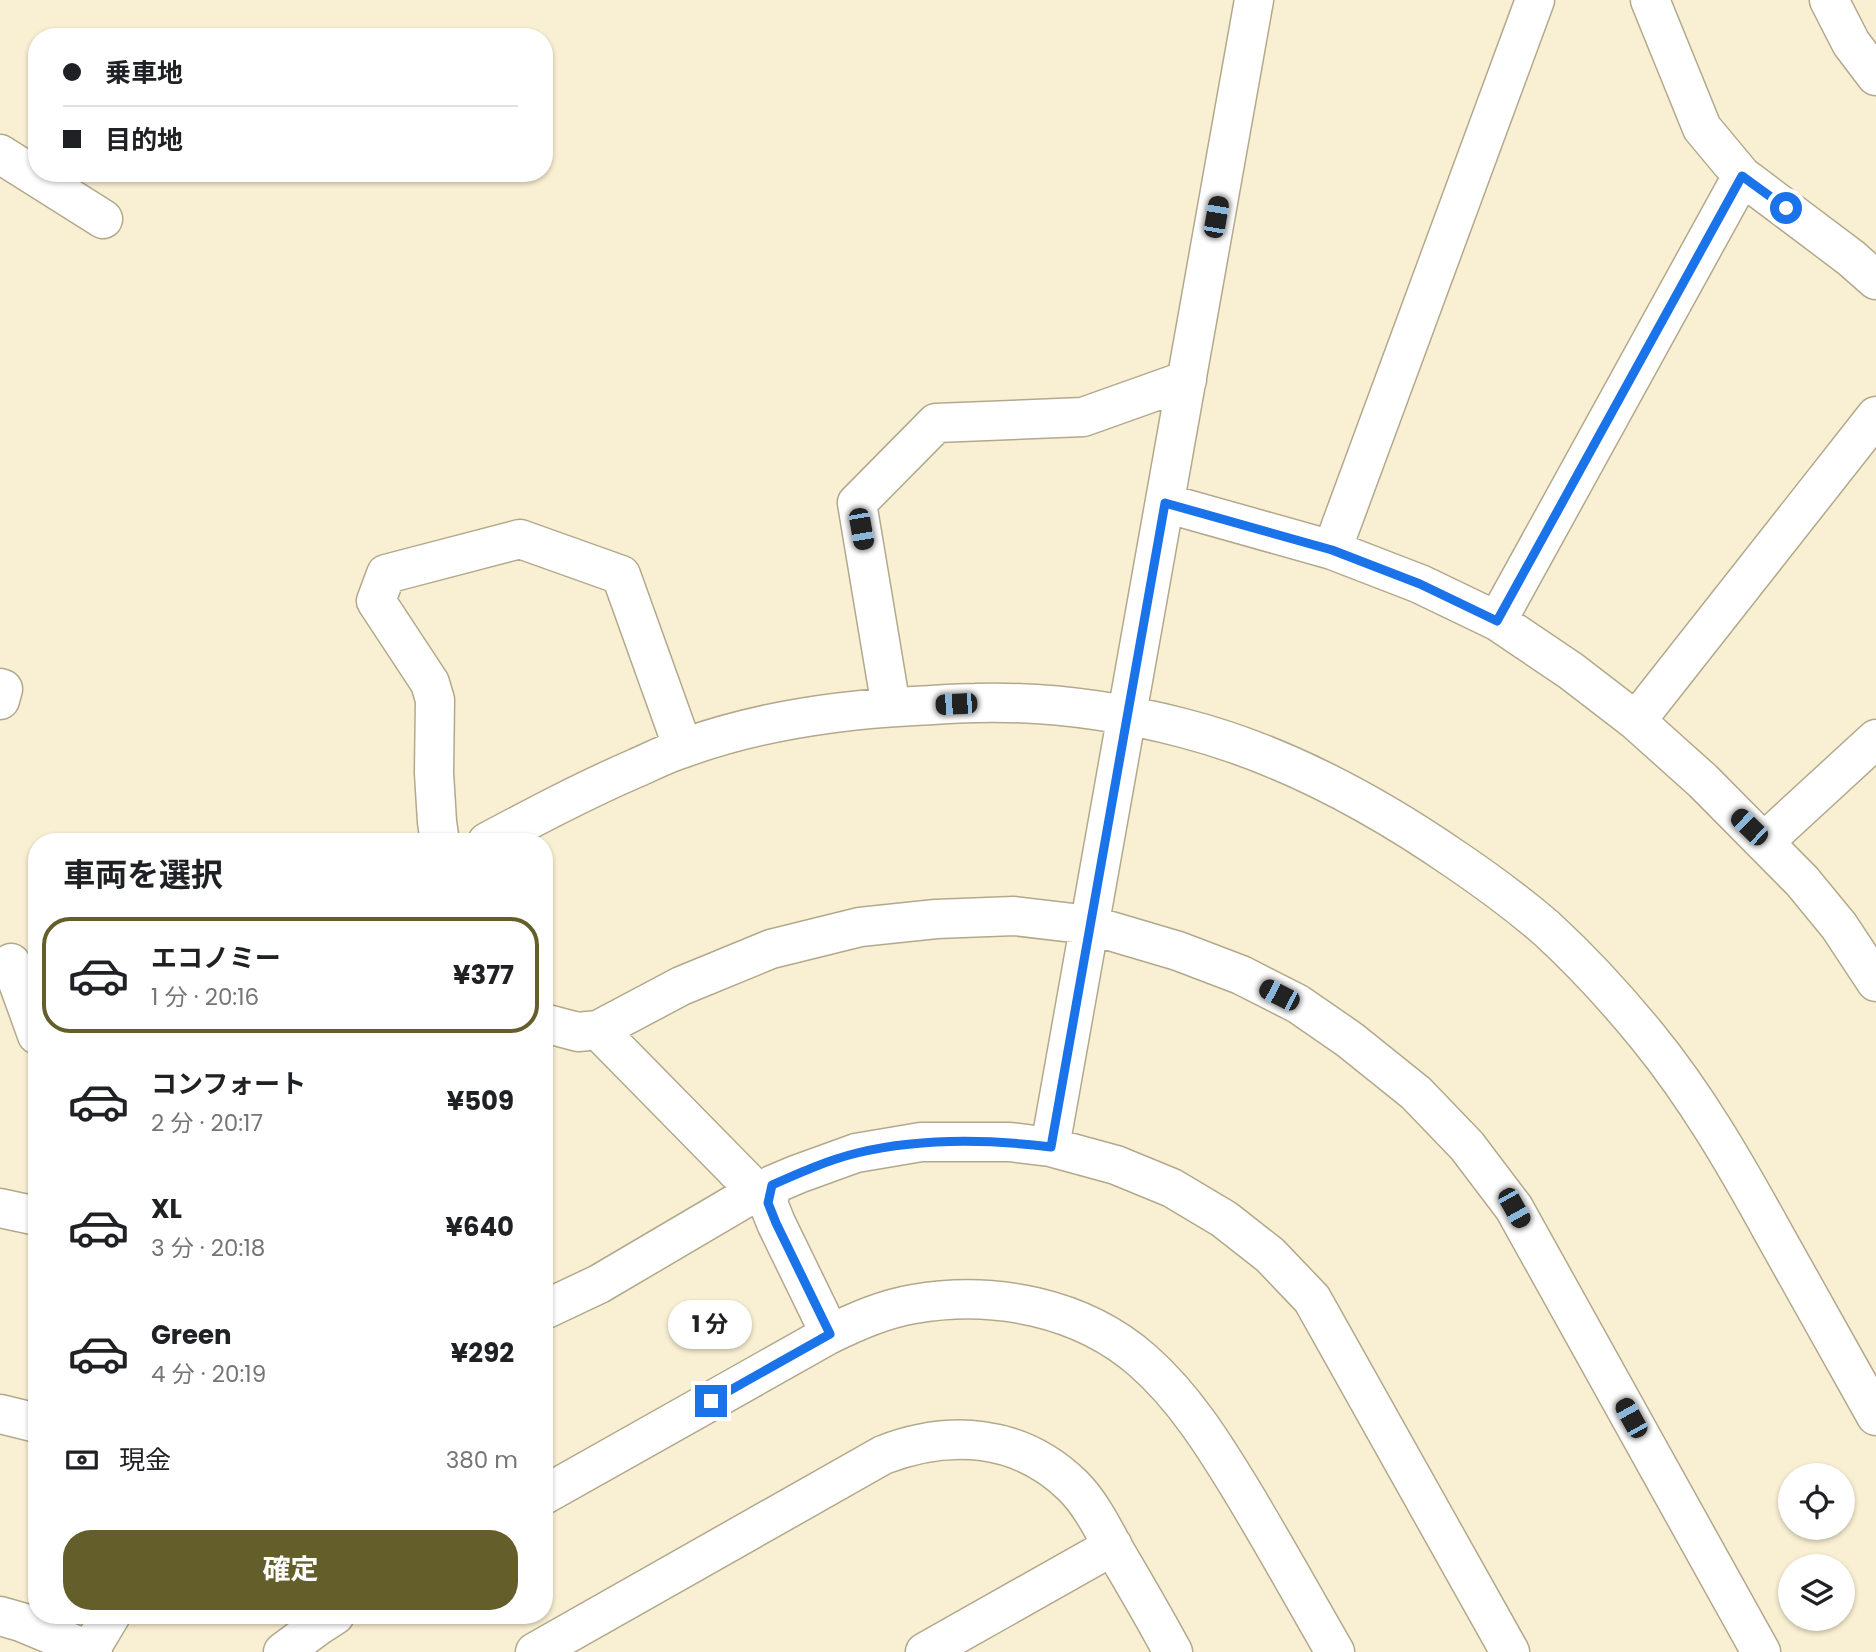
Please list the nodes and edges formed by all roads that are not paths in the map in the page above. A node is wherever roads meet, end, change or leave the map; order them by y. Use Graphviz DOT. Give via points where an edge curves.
graph roads {
  1 [pos="1254,0"];
  2 [pos="1535,0"];
  3 [pos="1650,0"];
  4 [pos="1829,0"];
  5 [pos="1876,76"];
  6 [pos="0,154"];
  7 [pos="28,172"];
  8 [pos="1742,176"];
  9 [pos="44,182"];
  10 [pos="103,219"];
  11 [pos="1876,280"];
  12 [pos="1187,380"];
  13 [pos="1876,416"];
  14 [pos="1165,503"];
  15 [pos="1332,550"];
  16 [pos="1497,621"];
  17 [pos="0,688"];
  18 [pos="0,699"];
  19 [pos="891,707"];
  20 [pos="1127,715"];
  21 [pos="1636,721"];
  22 [pos="1876,739"];
  23 [pos="683,748"];
  24 [pos="439,833"];
  25 [pos="504,833"];
  26 [pos="1765,842"];
  27 [pos="1090,925"];
  28 [pos="16,962"];
  29 [pos="1875,980"];
  30 [pos="28,1004"];
  31 [pos="553,1025"];
  32 [pos="598,1030"];
  33 [pos="1051,1147"];
  34 [pos="763,1197"];
  35 [pos="0,1208"];
  36 [pos="28,1214"];
  37 [pos="553,1306"];
  38 [pos="830,1334"];
  39 [pos="0,1414"];
  40 [pos="1876,1416"];
  41 [pos="28,1421"];
  42 [pos="553,1490"];
  43 [pos="1113,1546"];
  44 [pos="0,1616"];
  45 [pos="106,1624"];
  46 [pos="321,1624"];
  47 [pos="542,1636"];
  48 [pos="91,1651"];
  49 [pos="284,1652"];
  50 [pos="925,1652"];
  51 [pos="1173,1652"];
  52 [pos="1335,1652"];
  53 [pos="1510,1652"];
  54 [pos="1761,1652"];
  1 -- 12 [label="street"];
  2 -- 15 [label="street"];
  3 -- 8 [label="street" via="1702,128"];
  4 -- 5 [label="street" via="1851,43"];
  6 -- 7 [label="street"];
  8 -- 11 [label="street"];
  8 -- 16 [label="street"];
  9 -- 10 [label="street"];
  12 -- 14 [label="street"];
  12 -- 19 [label="street" via="1083,417 936,422 857,503"];
  13 -- 21 [label="street"];
  14 -- 15 [label="street"];
  14 -- 20 [label="street"];
  15 -- 16 [label="street" via="1420,584"];
  16 -- 21 [label="street"];
  17 -- 18 [label="street"];
  19 -- 20 [label="street" via="978,702"];
  19 -- 23 [label="street" via="801,717"];
  20 -- 27 [label="street"];
  20 -- 40 [label="street" via="1235,743 1371,805 1506,894 1549,930 1648,1037 1725,1145"];
  21 -- 26 [label="street"];
  22 -- 26 [label="street"];
  23 -- 24 [label="street" via="621,575 520,539 386,574 376,601 430,682 435,700"];
  23 -- 25 [label="street" via="587,789"];
  26 -- 29 [label="street" via="1839,926"];
  27 -- 32 [label="street" via="1014,916 860,927 771,949 681,986"];
  27 -- 33 [label="street"];
  27 -- 54 [label="street" via="1178,951 1298,1004 1416,1093 1467,1146 1514,1208"];
  28 -- 30 [label="street"];
  31 -- 32 [label="street" via="578,1032"];
  32 -- 34 [label="street"];
  33 -- 34 [label="street" via="921,1142 856,1153 772,1185"];
  33 -- 53 [label="street" via="1172,1188 1224,1219 1270,1255 1312,1299"];
  34 -- 37 [label="street"];
  34 -- 38 [label="street"];
  35 -- 36 [label="street"];
  38 -- 42 [label="street"];
  38 -- 52 [label="street" via="874,1314 953,1298 1049,1309 1100,1330 1143,1361 1212,1443"];
  39 -- 41 [label="street"];
  43 -- 47 [label="street" via="1073,1487 1033,1457 982,1440 929,1441 873,1460"];
  43 -- 50 [label="street"];
  43 -- 51 [label="street"];
  44 -- 48 [label="street"];
  45 -- 48 [label="street"];
  46 -- 49 [label="street"];
}
